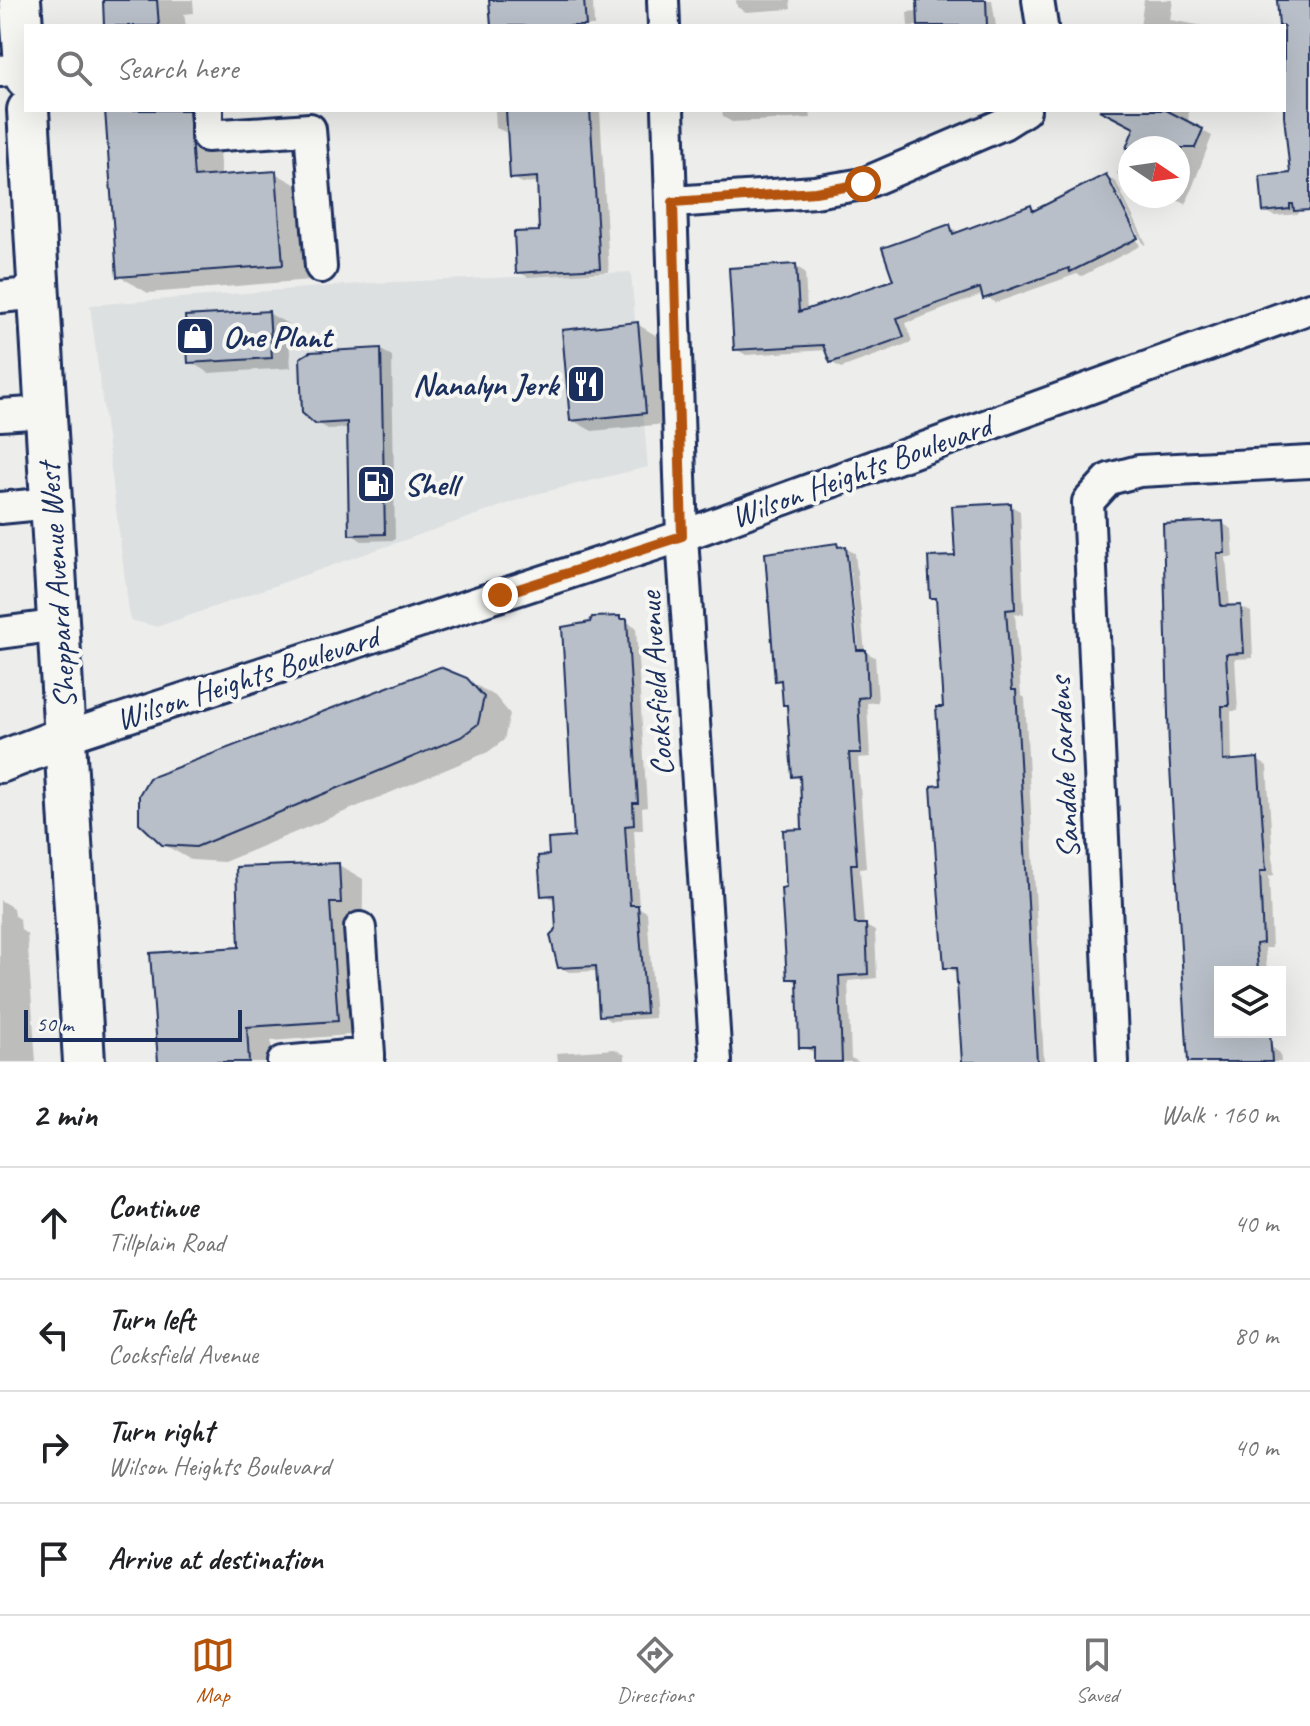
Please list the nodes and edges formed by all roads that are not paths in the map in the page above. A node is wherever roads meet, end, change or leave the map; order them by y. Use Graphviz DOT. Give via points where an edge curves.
graph roads {
  1 [pos="20,0"];
  2 [pos="663,0"];
  3 [pos="1038,0"];
  4 [pos="664,24"];
  5 [pos="1042,24"];
  6 [pos="24,55"];
  7 [pos="24,69"];
  8 [pos="0,71"];
  9 [pos="28,112"];
  10 [pos="207,112"];
  11 [pos="668,112"];
  12 [pos="1022,112"];
  13 [pos="673,202"];
  14 [pos="321,267"];
  15 [pos="19,295"];
  16 [pos="1310,308"];
  17 [pos="46,412"];
  18 [pos="0,415"];
  19 [pos="1310,462"];
  20 [pos="52,503"];
  21 [pos="0,508"];
  22 [pos="682,536"];
  23 [pos="60,625"];
  24 [pos="0,633"];
  25 [pos="66,737"];
  26 [pos="0,762"];
  27 [pos="360,928"];
  28 [pos="369,1058"];
  29 [pos="84,1062"];
  30 [pos="283,1062"];
  31 [pos="716,1062"];
  32 [pos="1113,1062"];
  1 -- 6 [label="main road"];
  2 -- 4 [label="street"];
  3 -- 5 [label="street"];
  7 -- 8 [label="street"];
  9 -- 15 [label="main road, Sheppard Avenue West"];
  10 -- 14 [label="street" via="207,136 310,129"];
  11 -- 13 [label="street, Cocksfield Avenue"];
  12 -- 13 [label="street" via="863,184"];
  13 -- 22 [label="street, Cocksfield Avenue"];
  15 -- 17 [label="main road, Sheppard Avenue West"];
  16 -- 22 [label="street, Wilson Heights Boulevard"];
  17 -- 18 [label="street"];
  17 -- 20 [label="main road, Sheppard Avenue West"];
  19 -- 32 [label="street, Sandale Gardens" via="1139,471 1109,479 1088,502"];
  20 -- 21 [label="street"];
  20 -- 23 [label="main road, Sheppard Avenue West"];
  22 -- 25 [label="street, Wilson Heights Boulevard"];
  22 -- 31 [label="street, Cocksfield Avenue"];
  23 -- 24 [label="street"];
  23 -- 25 [label="main road, Sheppard Avenue West"];
  25 -- 26 [label="main road, Wilson Heights Boulevard"];
  25 -- 29 [label="main road, Sheppard Avenue West"];
  27 -- 28 [label="street"];
  28 -- 30 [label="street"];
}
